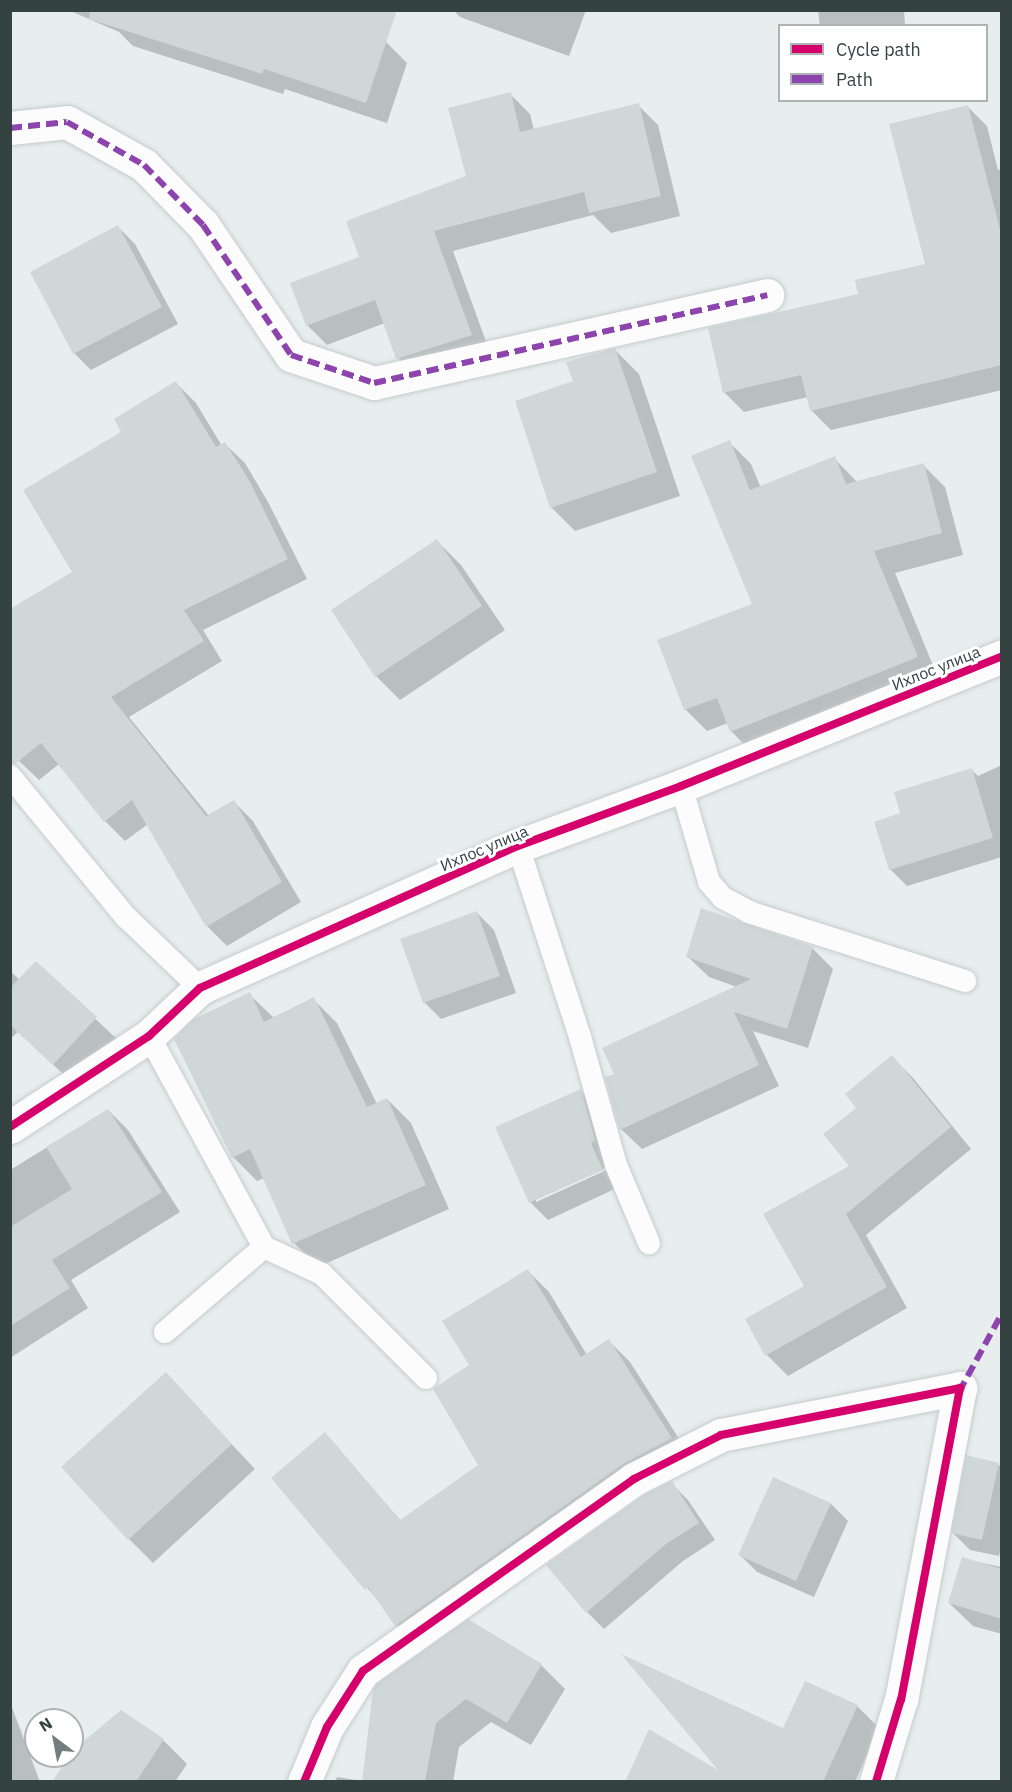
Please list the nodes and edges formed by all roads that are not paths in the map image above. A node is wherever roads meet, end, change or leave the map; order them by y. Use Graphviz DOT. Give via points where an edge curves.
graph roads {
  1 [pos="10,128"];
  2 [pos="767,295"];
  3 [pos="1002,656"];
  4 [pos="10,776"];
  5 [pos="681,786"];
  6 [pos="518,846"];
  7 [pos="965,981"];
  8 [pos="200,988"];
  9 [pos="149,1036"];
  10 [pos="10,1127"];
  11 [pos="649,1243"];
  12 [pos="264,1247"];
  13 [pos="165,1332"];
  14 [pos="426,1378"];
  15 [pos="304,1782"];
  16 [pos="876,1782"];
  1 -- 2 [label="street" via="67,122 144,165 203,225 291,355 374,384"];
  3 -- 5 [label="street, Ихлос улица"];
  4 -- 8 [label="lane" via="126,917"];
  5 -- 6 [label="street, Ихлос улица"];
  5 -- 7 [label="lane" via="709,882 723,898 749,912"];
  6 -- 8 [label="street, Ихлос улица"];
  6 -- 11 [label="lane" via="580,1037 616,1166"];
  8 -- 9 [label="street, Ихлос улица"];
  9 -- 10 [label="street, Ихлос улица"];
  9 -- 12 [label="lane"];
  12 -- 13 [label="lane"];
  12 -- 14 [label="lane" via="322,1274"];
  15 -- 16 [label="street" via="327,1727 363,1671 634,1479 721,1435 960,1388 901,1699"];
}
